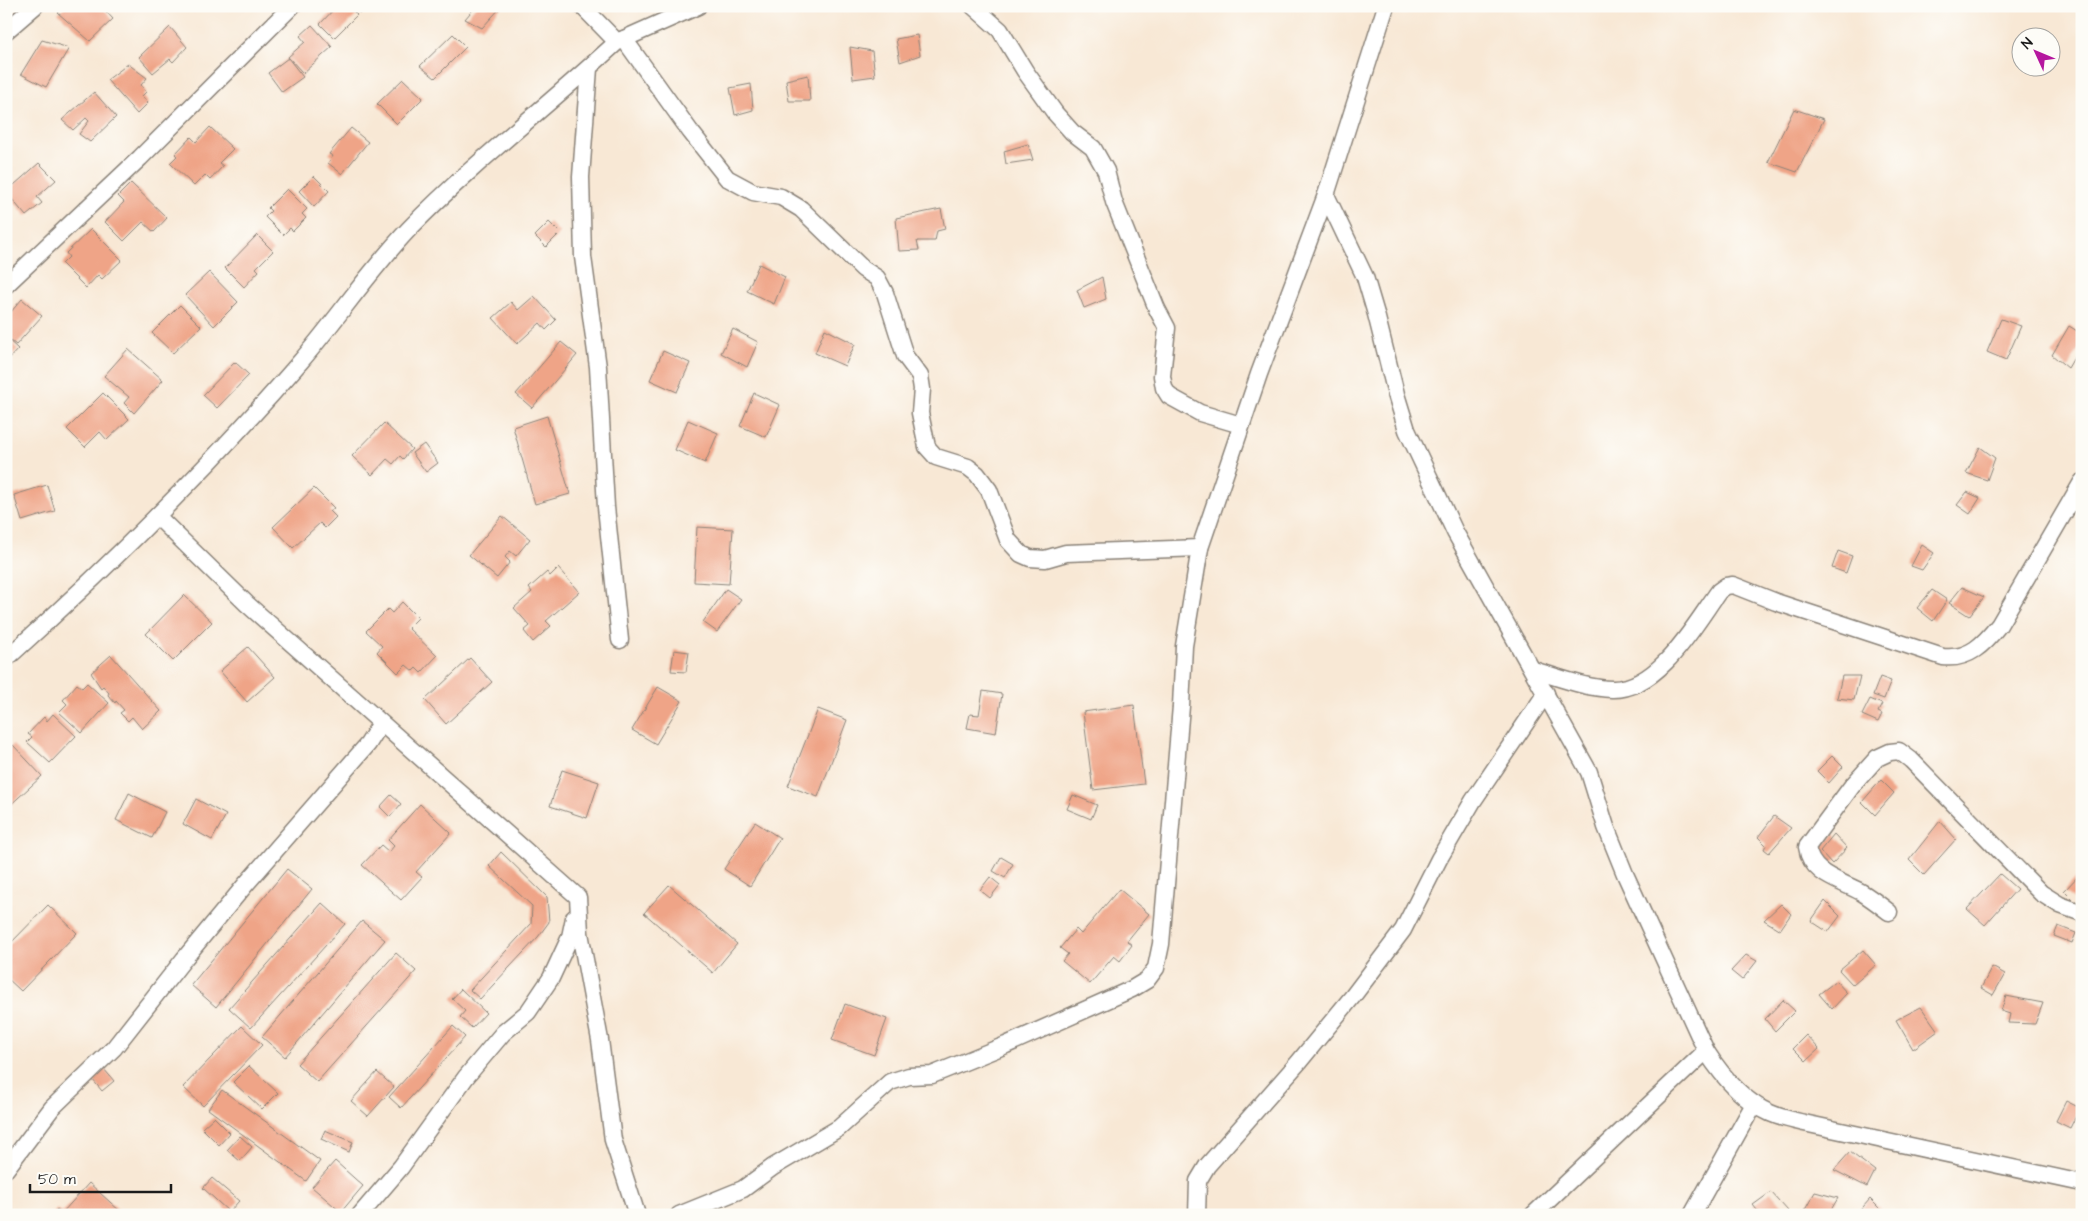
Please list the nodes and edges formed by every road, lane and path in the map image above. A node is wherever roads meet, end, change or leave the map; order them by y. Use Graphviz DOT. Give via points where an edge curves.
graph roads {
  1 [pos="35,6"];
  2 [pos="292,6"];
  3 [pos="582,6"];
  4 [pos="698,6"];
  5 [pos="973,6"];
  6 [pos="1386,6"];
  7 [pos="6,31"];
  8 [pos="620,41"];
  9 [pos="589,68"];
  10 [pos="1326,195"];
  11 [pos="6,285"];
  12 [pos="1241,425"];
  13 [pos="2082,482"];
  14 [pos="156,516"];
  15 [pos="1200,548"];
  16 [pos="620,640"];
  17 [pos="6,659"];
  18 [pos="1533,670"];
  19 [pos="1546,693"];
  20 [pos="381,724"];
  21 [pos="578,897"];
  22 [pos="1889,912"];
  23 [pos="2082,913"];
  24 [pos="1706,1051"];
  25 [pos="1754,1104"];
  26 [pos="6,1169"];
  27 [pos="2082,1183"];
  28 [pos="360,1215"];
  29 [pos="637,1215"];
  30 [pos="679,1215"];
  31 [pos="1197,1215"];
  32 [pos="1533,1215"];
  33 [pos="1692,1215"];
  1 -- 7 [label="street"];
  2 -- 11 [label="street" via="140,158"];
  3 -- 8 [label="street"];
  4 -- 8 [label="street"];
  5 -- 12 [label="street" via="1000,30 1055,113 1093,148 1106,171 1114,202 1167,328 1162,376 1164,388 1170,396 1200,414"];
  6 -- 10 [label="street"];
  8 -- 9 [label="street"];
  8 -- 15 [label="street" via="727,178 753,192 781,197 801,208 863,269 877,278 905,356 920,376 920,413 926,447 936,457 968,467 977,474 989,490 1008,540 1021,554 1045,559 1066,553"];
  9 -- 14 [label="street" via="471,168 408,230 301,360"];
  9 -- 16 [label="street" via="581,177 583,257 598,367 606,507"];
  10 -- 12 [label="street"];
  10 -- 18 [label="street" via="1365,276 1407,430 1455,532"];
  12 -- 15 [label="street"];
  13 -- 18 [label="street" via="1999,625 1971,652 1956,658 1943,657 1726,586 1668,660 1631,686 1612,689 1585,685"];
  14 -- 17 [label="street"];
  14 -- 20 [label="street" via="247,604"];
  15 -- 30 [label="street" via="1184,646 1161,944 1156,968 1147,980 1006,1046 932,1075 909,1076 890,1082 839,1128 743,1189"];
  18 -- 19 [label="street"];
  19 -- 24 [label="street" via="1589,772 1625,874"];
  19 -- 31 [label="street" via="1473,801 1402,930 1298,1063 1207,1166 1198,1181"];
  20 -- 21 [label="street"];
  20 -- 26 [label="street" via="368,744 184,959 114,1048 52,1108"];
  21 -- 28 [label="street" via="570,937 551,978 528,1012 503,1033 472,1070"];
  21 -- 29 [label="street" via="580,933 614,1140"];
  22 -- 23 [label="street" via="1860,891 1826,876 1815,867 1807,847 1876,758 1899,751 2041,894"];
  24 -- 25 [label="street" via="1718,1069"];
  24 -- 32 [label="street"];
  25 -- 27 [label="street" via="1772,1114 1804,1123"];
  25 -- 33 [label="street"];
}
